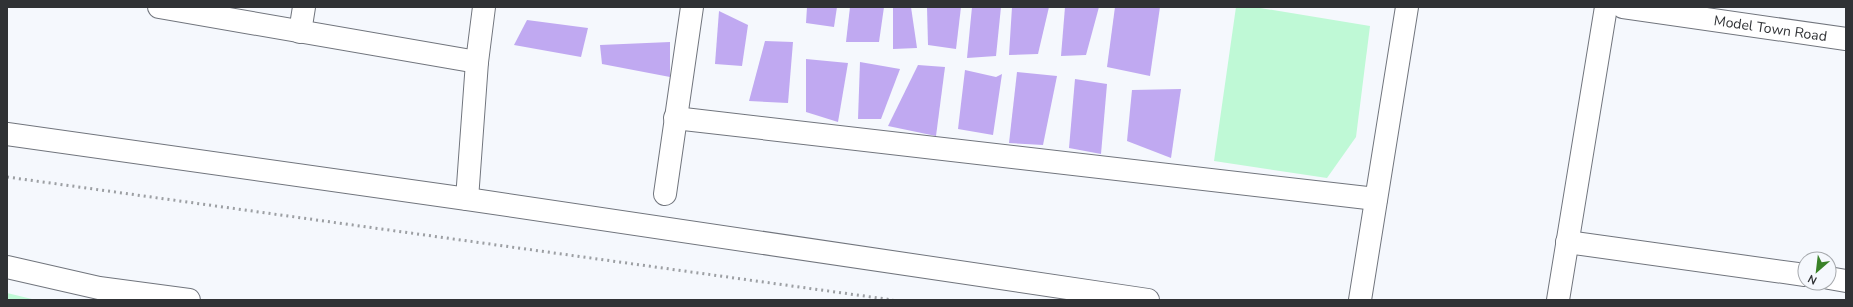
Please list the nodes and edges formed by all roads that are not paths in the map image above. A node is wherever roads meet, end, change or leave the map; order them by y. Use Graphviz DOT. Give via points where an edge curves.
graph roads {
  1 [pos="304,7"];
  2 [pos="484,7"];
  3 [pos="692,7"];
  4 [pos="1407,7"];
  5 [pos="1606,7"];
  6 [pos="1623,7"];
  7 [pos="168,8"];
  8 [pos="300,32"];
  9 [pos="1846,39"];
  10 [pos="477,62"];
  11 [pos="675,118"];
  12 [pos="7,134"];
  13 [pos="664,194"];
  14 [pos="467,199"];
  15 [pos="1376,199"];
  16 [pos="1567,242"];
  17 [pos="7,267"];
  18 [pos="1797,274"];
  19 [pos="96,294"];
  20 [pos="189,300"];
  21 [pos="1148,300"];
  22 [pos="1360,300"];
  23 [pos="1558,300"];
  1 -- 8 [label="street"];
  2 -- 10 [label="street"];
  3 -- 11 [label="street"];
  4 -- 15 [label="street"];
  5 -- 16 [label="street"];
  6 -- 9 [label="street, Model Town Road"];
  7 -- 8 [label="street"];
  8 -- 10 [label="street"];
  10 -- 14 [label="street"];
  11 -- 13 [label="street"];
  11 -- 15 [label="street"];
  12 -- 14 [label="street"];
  14 -- 21 [label="street"];
  15 -- 22 [label="street"];
  16 -- 18 [label="street"];
  16 -- 23 [label="street"];
  17 -- 19 [label="street"];
  19 -- 20 [label="street"];
}
